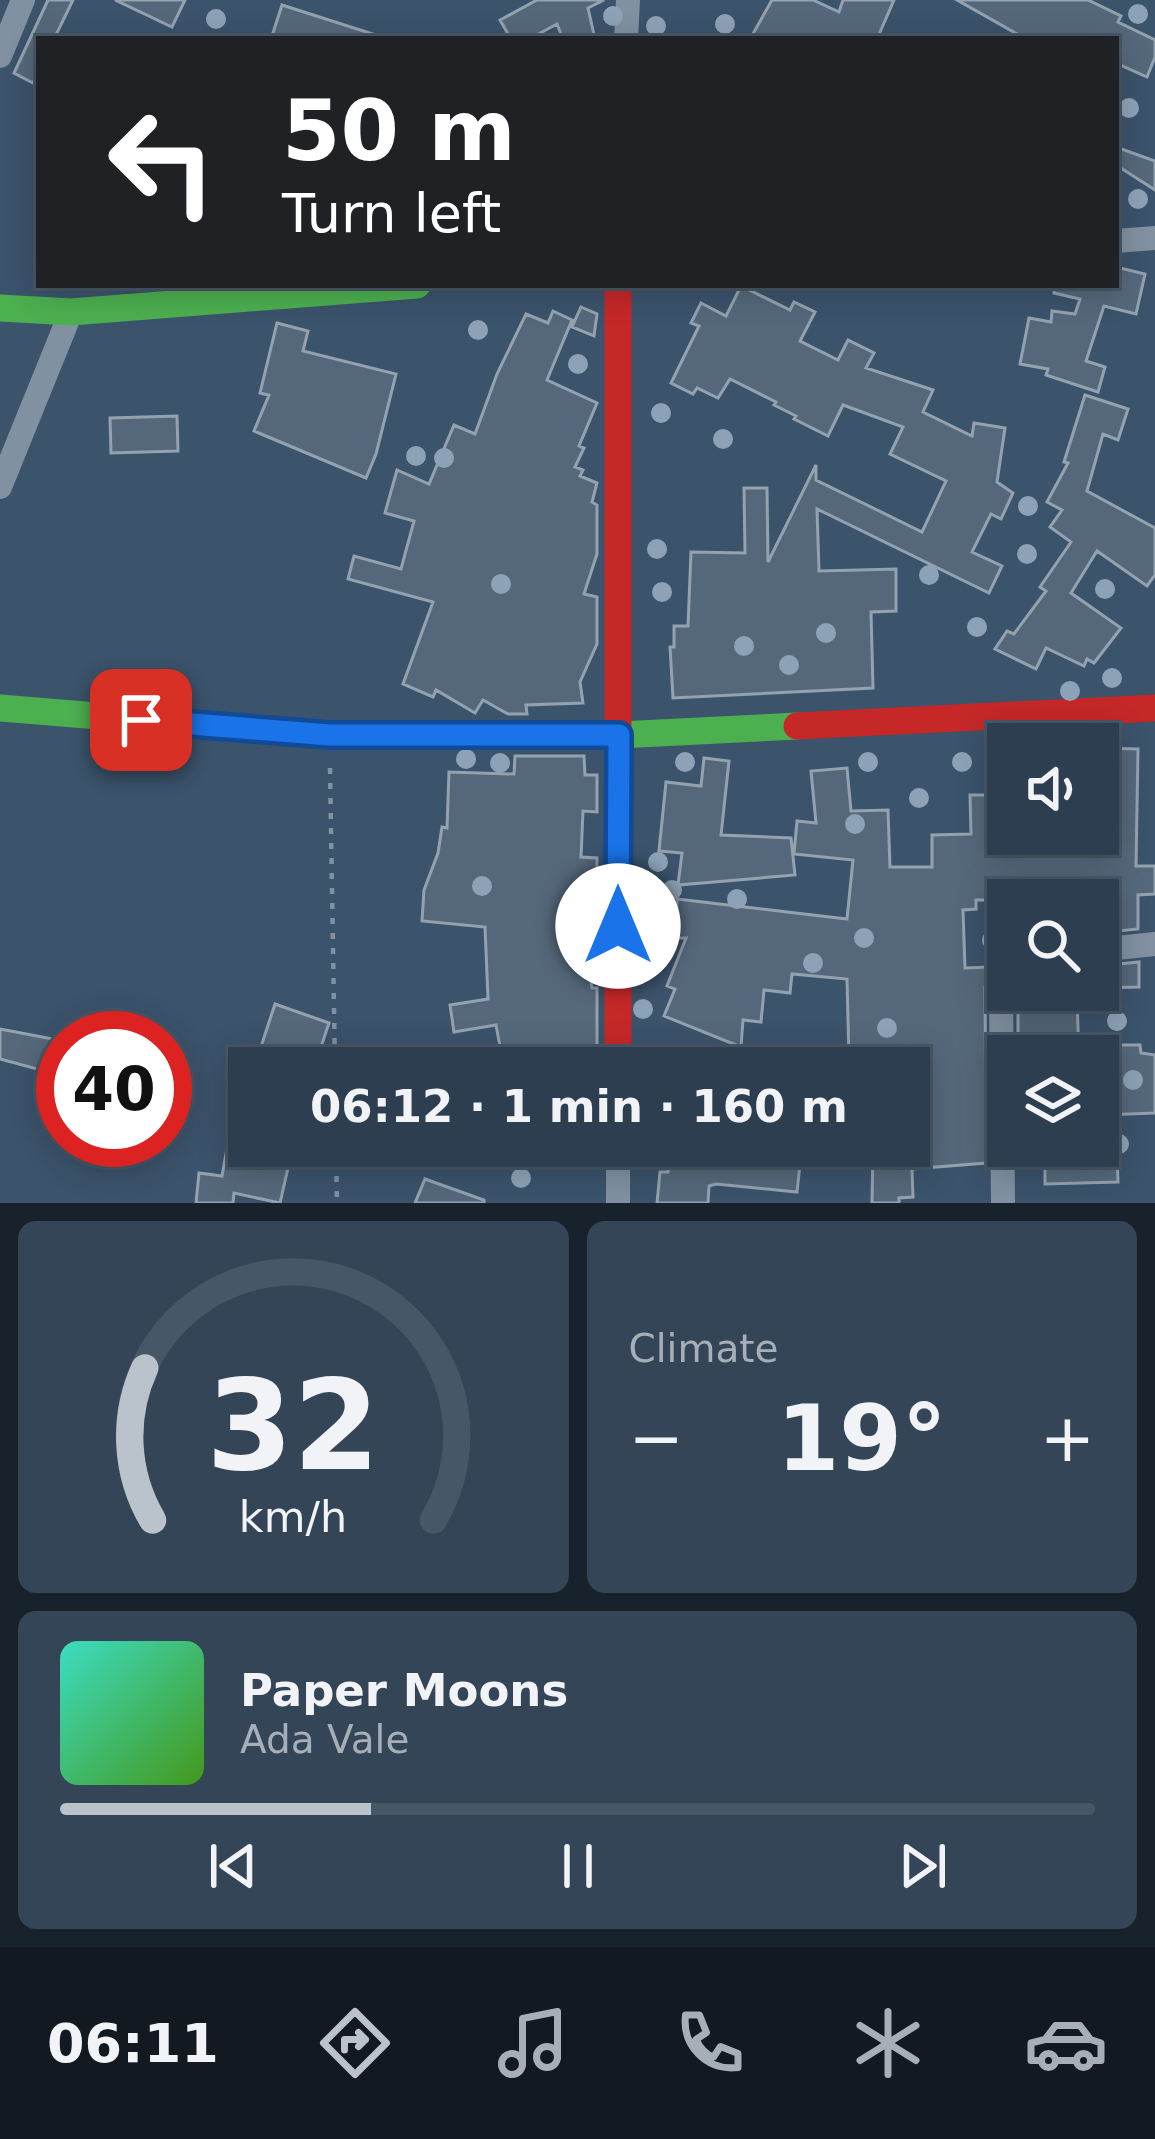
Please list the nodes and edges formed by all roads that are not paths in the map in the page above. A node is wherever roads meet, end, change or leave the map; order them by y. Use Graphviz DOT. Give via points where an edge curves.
graph roads {
  1 [pos="23,0"];
  2 [pos="628,0"];
  3 [pos="626,36"];
  4 [pos="0,56"];
  5 [pos="1155,238"];
  6 [pos="1119,241"];
  7 [pos="378,288"];
  8 [pos="618,288"];
  9 [pos="0,308"];
  10 [pos="70,312"];
  11 [pos="0,487"];
  12 [pos="0,708"];
  13 [pos="1155,708"];
  14 [pos="619,735"];
  15 [pos="1155,944"];
  16 [pos="1119,948"];
  17 [pos="1001,1011"];
  18 [pos="618,1047"];
  19 [pos="618,1167"];
  20 [pos="617,1203"];
  21 [pos="1003,1203"];
  1 -- 4 [label="street"];
  2 -- 3 [label="street"];
  5 -- 6 [label="street"];
  7 -- 10 [label="street"];
  8 -- 14 [label="street"];
  9 -- 10 [label="street"];
  10 -- 11 [label="street"];
  12 -- 14 [label="street" via="330,735"];
  13 -- 14 [label="street"];
  14 -- 18 [label="street"];
  15 -- 16 [label="street"];
  17 -- 21 [label="street"];
  19 -- 20 [label="street"];
}
